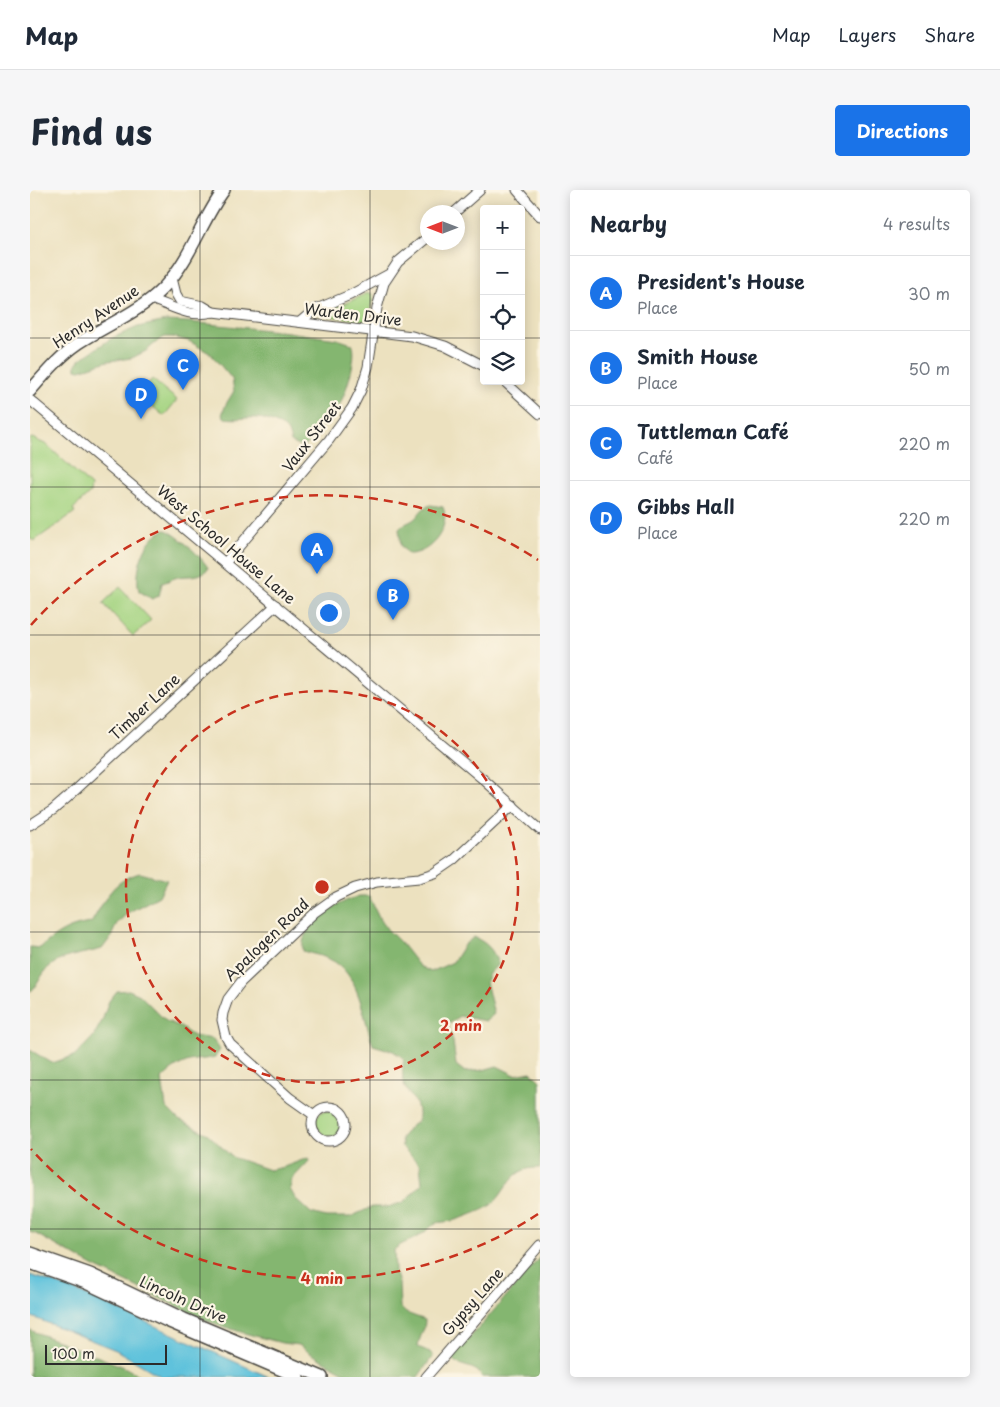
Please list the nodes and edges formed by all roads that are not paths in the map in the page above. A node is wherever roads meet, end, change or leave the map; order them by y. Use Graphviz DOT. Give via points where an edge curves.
graph roads {
  1 [pos="224,190"];
  2 [pos="480,190"];
  3 [pos="517,190"];
  4 [pos="463,205"];
  5 [pos="540,216"];
  6 [pos="420,243"];
  7 [pos="389,274"];
  8 [pos="172,278"];
  9 [pos="151,299"];
  10 [pos="213,312"];
  11 [pos="300,322"];
  12 [pos="374,330"];
  13 [pos="480,364"];
  14 [pos="508,385"];
  15 [pos="30,391"];
  16 [pos="30,400"];
  17 [pos="540,414"];
  18 [pos="225,563"];
  19 [pos="276,605"];
  20 [pos="514,806"];
  21 [pos="30,825"];
  22 [pos="540,830"];
  23 [pos="314,1115"];
  24 [pos="540,1245"];
  25 [pos="30,1253"];
  26 [pos="30,1263"];
  27 [pos="298,1377"];
  28 [pos="322,1377"];
  29 [pos="426,1377"];
  1 -- 8 [label="main road, Henry Avenue"];
  2 -- 4 [label="street"];
  3 -- 5 [label="street"];
  6 -- 7 [label="street, Vaux Street"];
  7 -- 11 [label="street" via="314,310"];
  7 -- 12 [label="street, Vaux Street" via="381,292"];
  8 -- 9 [label="main road, Henry Avenue"];
  8 -- 10 [label="street, Warden Drive" via="180,301 203,306"];
  9 -- 10 [label="street, Warden Drive" via="186,313"];
  9 -- 15 [label="main road, Henry Avenue" via="71,349"];
  10 -- 11 [label="street, Warden Drive"];
  11 -- 12 [label="street, Warden Drive"];
  12 -- 13 [label="street, Warden Drive" via="430,341"];
  12 -- 18 [label="street, Vaux Street" via="364,380 349,412 323,448"];
  14 -- 17 [label="street"];
  16 -- 18 [label="street, West School House Lane"];
  18 -- 19 [label="street, West School House Lane"];
  19 -- 20 [label="street, West School House Lane"];
  19 -- 21 [label="street, Timber Lane" via="68,797"];
  20 -- 22 [label="street, West School House Lane"];
  20 -- 23 [label="street, Apalogen Road" via="435,873 365,885 326,904 241,982 228,999 222,1020 230,1044 290,1098"];
  24 -- 29 [label="street, Gypsy Lane"];
  25 -- 28 [label="main road, Lincoln Drive" via="90,1274 184,1319"];
  26 -- 27 [label="main road, Lincoln Drive" via="86,1283 167,1322"];
}
